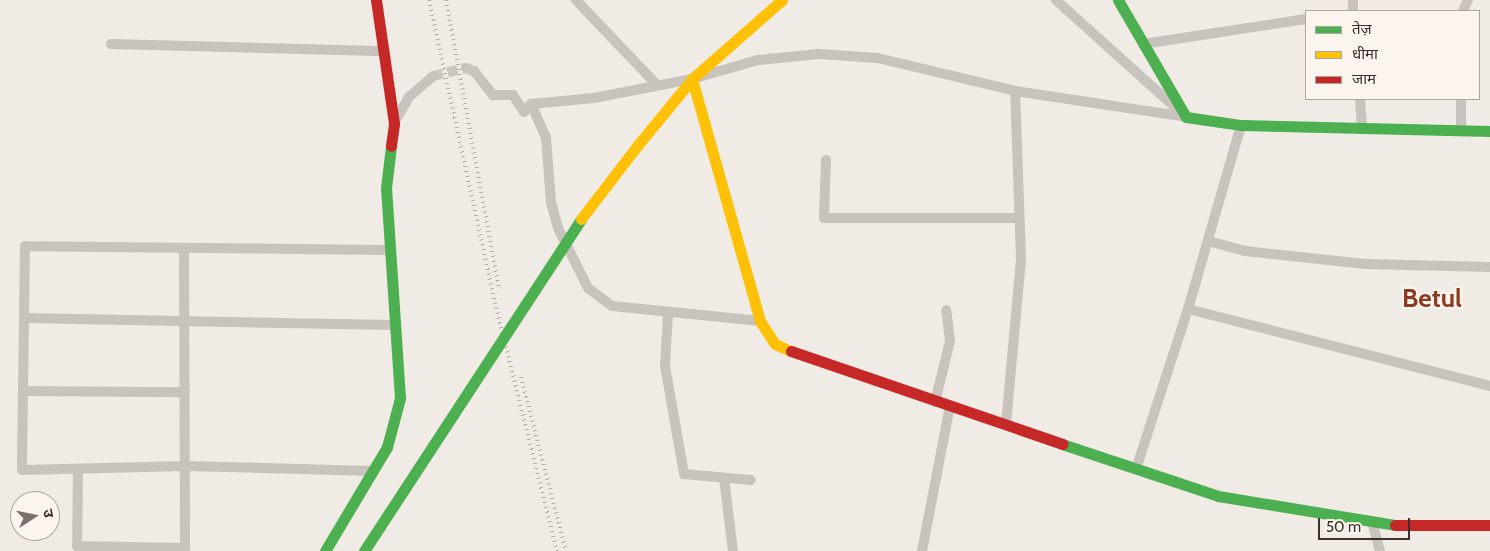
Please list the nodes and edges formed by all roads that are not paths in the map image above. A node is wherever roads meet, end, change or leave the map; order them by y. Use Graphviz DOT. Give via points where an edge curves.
graph roads {
  1 [pos="376,0"];
  2 [pos="576,0"];
  3 [pos="782,0"];
  4 [pos="1056,0"];
  5 [pos="1118,0"];
  6 [pos="1305,19"];
  7 [pos="110,44"];
  8 [pos="1143,44"];
  9 [pos="385,51"];
  10 [pos="466,68"];
  11 [pos="433,76"];
  12 [pos="692,79"];
  13 [pos="656,84"];
  14 [pos="1015,91"];
  15 [pos="1360,100"];
  16 [pos="1460,100"];
  17 [pos="531,104"];
  18 [pos="1186,117"];
  19 [pos="394,124"];
  20 [pos="1241,125"];
  21 [pos="1362,125"];
  22 [pos="1461,130"];
  23 [pos="1490,131"];
  24 [pos="826,160"];
  25 [pos="1019,218"];
  26 [pos="1208,241"];
  27 [pos="184,248"];
  28 [pos="389,250"];
  29 [pos="1490,267"];
  30 [pos="1188,309"];
  31 [pos="946,310"];
  32 [pos="668,314"];
  33 [pos="24,318"];
  34 [pos="184,321"];
  35 [pos="760,321"];
  36 [pos="394,325"];
  37 [pos="1490,386"];
  38 [pos="23,392"];
  39 [pos="185,392"];
  40 [pos="935,402"];
  41 [pos="950,406"];
  42 [pos="1006,424"];
  43 [pos="186,466"];
  44 [pos="78,469"];
  45 [pos="1136,469"];
  46 [pos="372,471"];
  47 [pos="724,478"];
  48 [pos="751,480"];
  49 [pos="1373,525"];
  50 [pos="1490,525"];
  51 [pos="185,549"];
  52 [pos="325,551"];
  53 [pos="364,551"];
  54 [pos="733,551"];
  55 [pos="922,551"];
  56 [pos="1380,551"];
  1 -- 9 [label="main road"];
  2 -- 13 [label="street"];
  3 -- 12 [label="main road"];
  4 -- 18 [label="street"];
  5 -- 8 [label="main road"];
  6 -- 8 [label="street"];
  7 -- 9 [label="street"];
  8 -- 18 [label="main road"];
  9 -- 19 [label="main road"];
  10 -- 17 [label="street" via="474,71 493,95 513,95 521,111"];
  11 -- 19 [label="street" via="409,97"];
  12 -- 13 [label="street"];
  12 -- 14 [label="street" via="758,60 819,54 878,58"];
  12 -- 35 [label="main road"];
  12 -- 53 [label="main road, bridge" via="571,232"];
  13 -- 17 [label="street" via="594,98"];
  14 -- 18 [label="street"];
  14 -- 25 [label="street"];
  15 -- 21 [label="street"];
  16 -- 22 [label="street"];
  17 -- 32 [label="street" via="546,137 551,202 558,228 588,288 612,306"];
  18 -- 20 [label="main road"];
  19 -- 28 [label="main road" via="386,188"];
  20 -- 21 [label="main road"];
  20 -- 26 [label="street"];
  21 -- 22 [label="main road"];
  22 -- 23 [label="main road"];
  24 -- 25 [label="street" via="824,218"];
  25 -- 42 [label="street" via="1021,260"];
  26 -- 29 [label="street" via="1245,251 1365,264"];
  26 -- 30 [label="street"];
  27 -- 28 [label="street"];
  27 -- 33 [label="street" via="25,246"];
  27 -- 34 [label="street"];
  28 -- 36 [label="main road"];
  30 -- 37 [label="street"];
  30 -- 45 [label="street"];
  31 -- 40 [label="street" via="950,341"];
  32 -- 35 [label="street"];
  32 -- 47 [label="street" via="665,366 684,474"];
  33 -- 34 [label="street"];
  33 -- 38 [label="street"];
  34 -- 36 [label="street"];
  34 -- 39 [label="street"];
  35 -- 40 [label="main road" via="775,344"];
  36 -- 46 [label="main road" via="399,373 397,418"];
  38 -- 39 [label="street"];
  38 -- 44 [label="street" via="22,470"];
  39 -- 43 [label="street"];
  40 -- 41 [label="main road"];
  41 -- 42 [label="main road"];
  41 -- 55 [label="street"];
  42 -- 45 [label="main road"];
  43 -- 44 [label="street"];
  43 -- 46 [label="street"];
  43 -- 51 [label="street"];
  44 -- 51 [label="street" via="77,546"];
  45 -- 49 [label="main road" via="1218,496"];
  46 -- 52 [label="main road"];
  47 -- 48 [label="street"];
  47 -- 54 [label="street"];
  49 -- 50 [label="main road"];
  49 -- 56 [label="street"];
}
